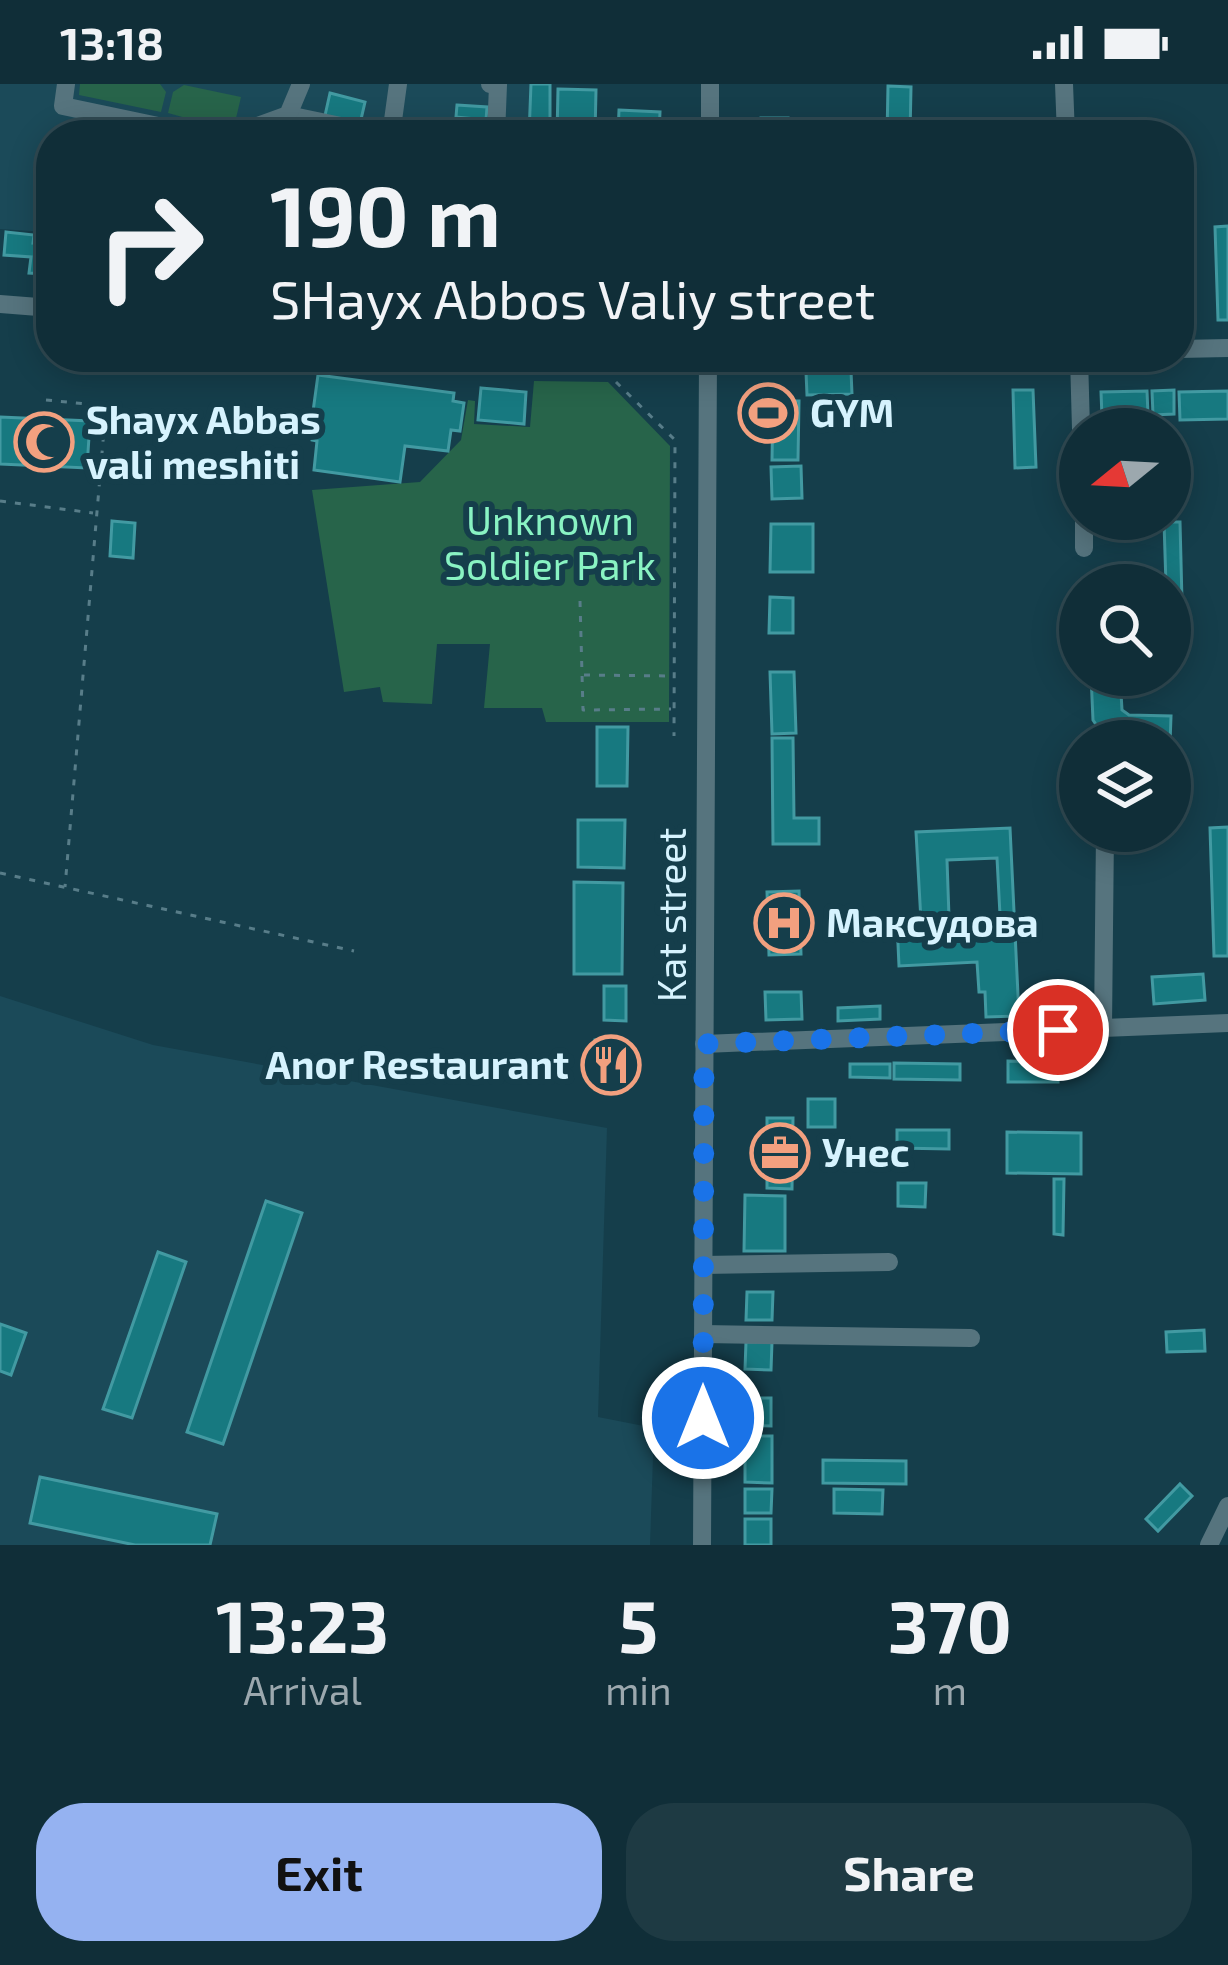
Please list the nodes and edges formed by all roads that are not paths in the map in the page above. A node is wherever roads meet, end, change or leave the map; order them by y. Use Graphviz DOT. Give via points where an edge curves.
graph roads {
  1 [pos="66,84"];
  2 [pos="301,84"];
  3 [pos="398,84"];
  4 [pos="490,84"];
  5 [pos="710,84"];
  6 [pos="1064,84"];
  7 [pos="288,115"];
  8 [pos="130,120"];
  9 [pos="274,120"];
  10 [pos="313,120"];
  11 [pos="390,120"];
  12 [pos="497,120"];
  13 [pos="710,120"];
  14 [pos="1065,120"];
  15 [pos="0,304"];
  16 [pos="36,307"];
  17 [pos="1228,348"];
  18 [pos="1194,349"];
  19 [pos="708,372"];
  20 [pos="1079,372"];
  21 [pos="1080,408"];
  22 [pos="1084,540"];
  23 [pos="1084,548"];
  24 [pos="1105,852"];
  25 [pos="1228,1023"];
  26 [pos="1103,1028"];
  27 [pos="704,1044"];
  28 [pos="889,1262"];
  29 [pos="704,1265"];
  30 [pos="703,1334"];
  31 [pos="970,1339"];
  32 [pos="1228,1506"];
  33 [pos="702,1545"];
  34 [pos="1209,1545"];
  1 -- 8 [label="street" via="63,106"];
  2 -- 7 [label="street"];
  3 -- 11 [label="street"];
  4 -- 12 [label="street" via="498,85"];
  5 -- 13 [label="street"];
  6 -- 14 [label="street"];
  7 -- 9 [label="street"];
  7 -- 10 [label="street"];
  15 -- 16 [label="street"];
  17 -- 18 [label="street"];
  19 -- 27 [label="street, Kat street"];
  20 -- 21 [label="street"];
  22 -- 23 [label="street"];
  24 -- 26 [label="street"];
  25 -- 26 [label="street"];
  26 -- 27 [label="street"];
  27 -- 29 [label="street, Kat street"];
  28 -- 29 [label="street"];
  29 -- 30 [label="street, Kat street"];
  30 -- 31 [label="street"];
  30 -- 33 [label="street, Kat street"];
  32 -- 34 [label="street"];
}
